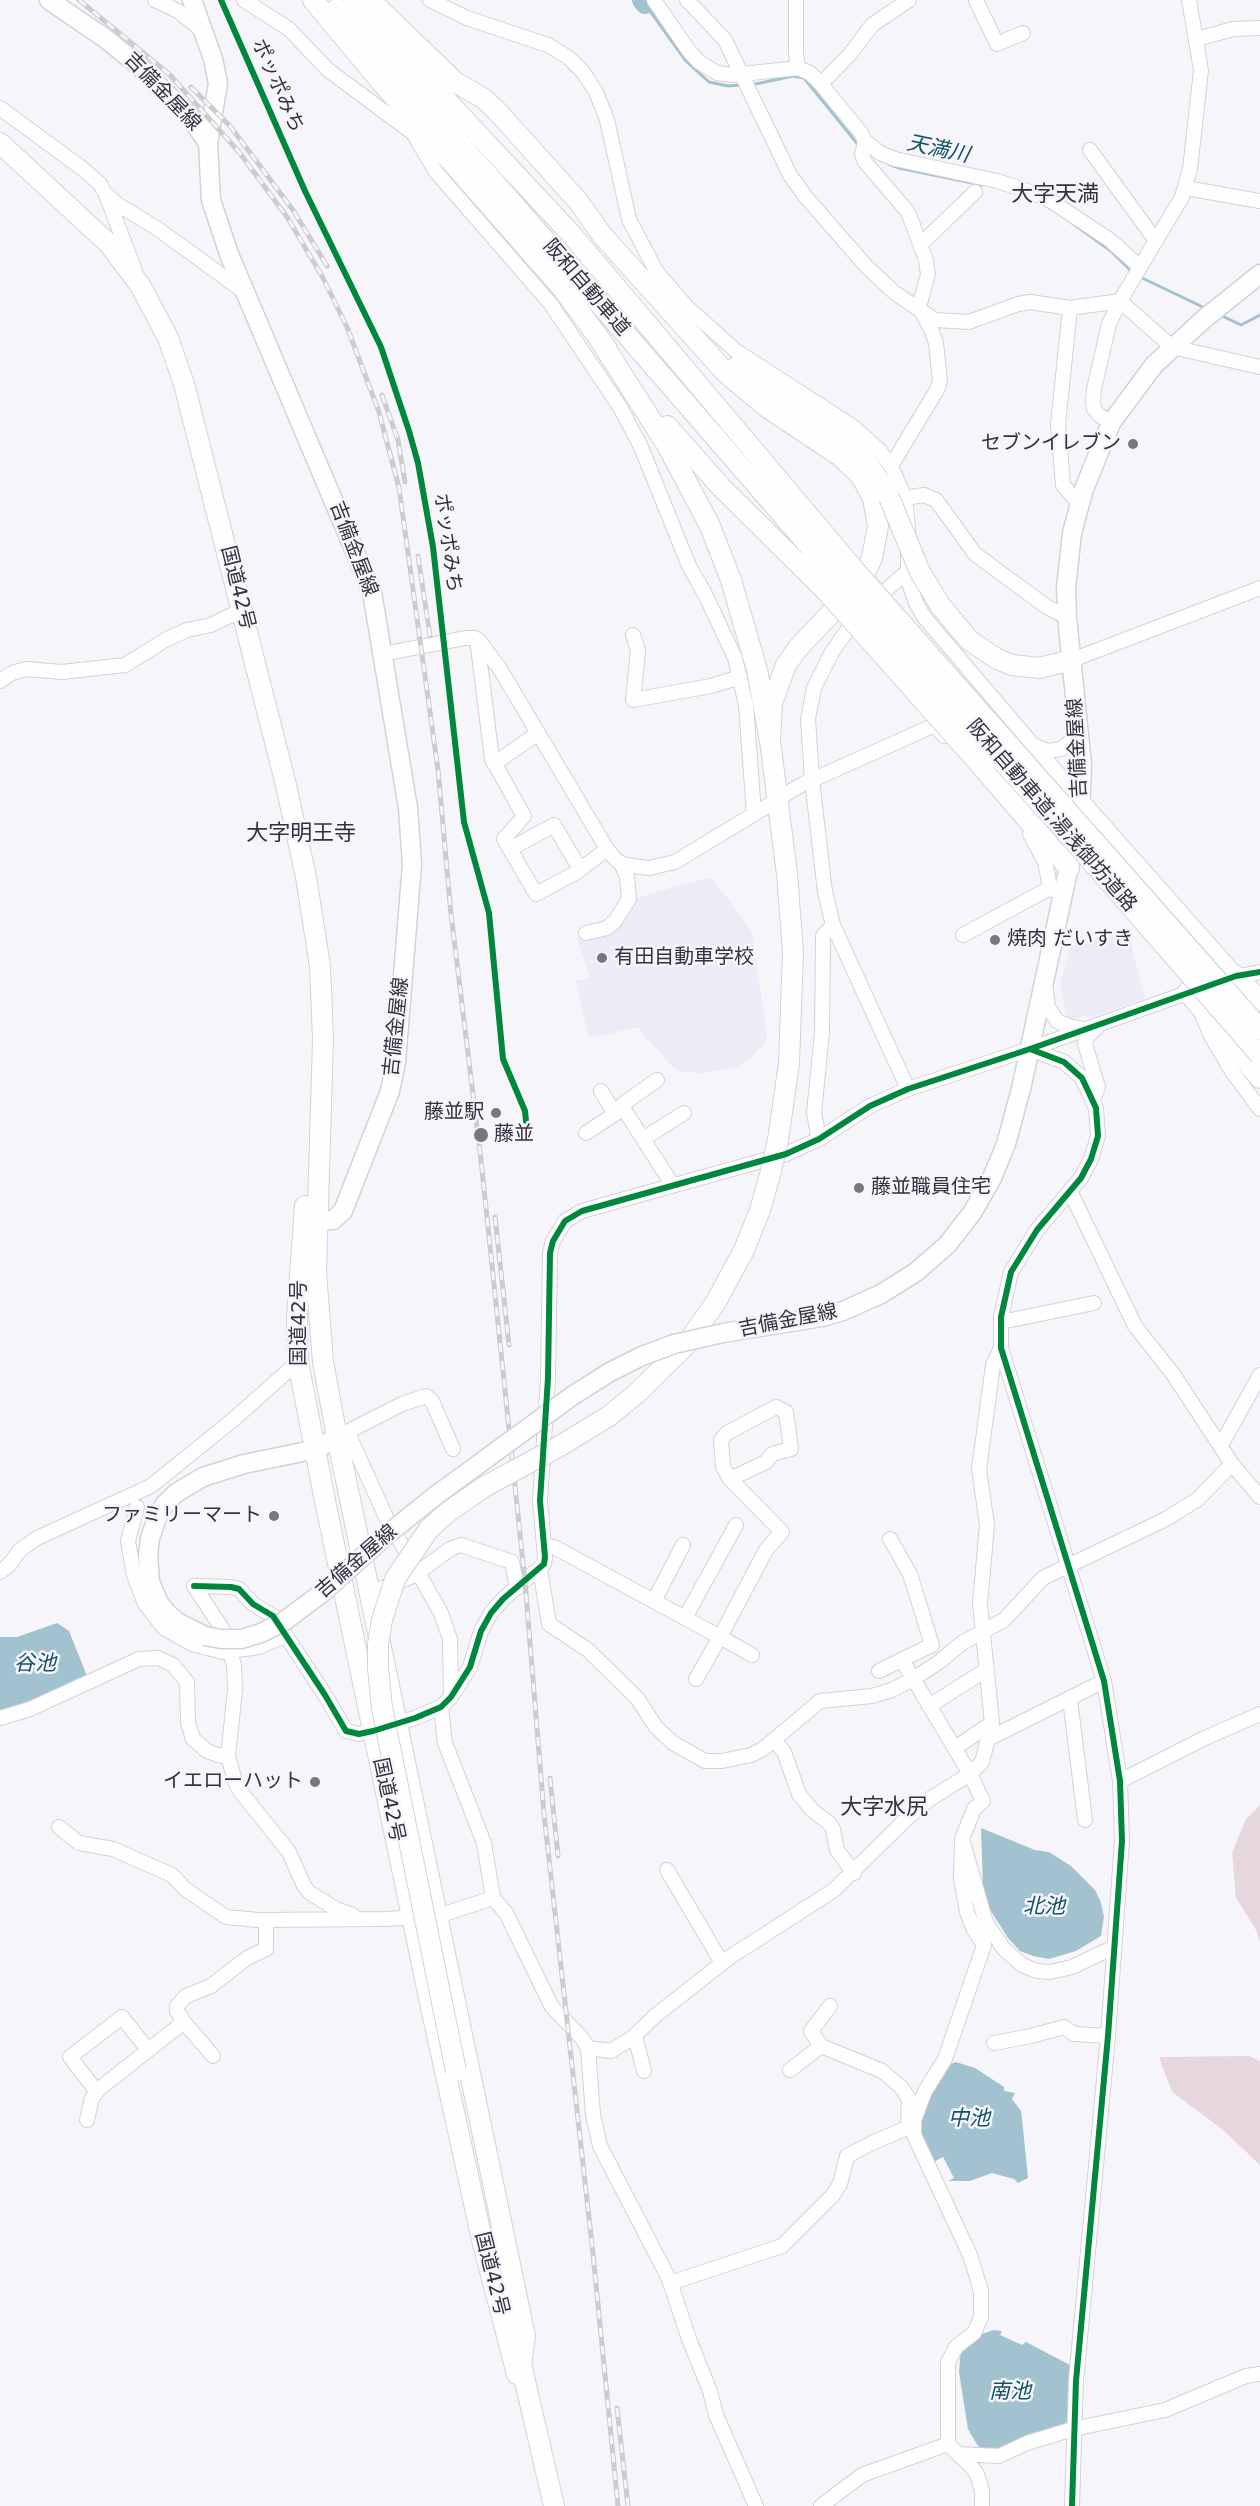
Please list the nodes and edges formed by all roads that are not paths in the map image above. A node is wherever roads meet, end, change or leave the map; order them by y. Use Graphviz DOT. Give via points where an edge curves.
graph roads {
  1 [pos="49,0"];
  2 [pos="155,0"];
  3 [pos="192,0"];
  4 [pos="244,0"];
  5 [pos="313,0"];
  6 [pos="329,0"];
  7 [pos="353,0"];
  8 [pos="370,0"];
  9 [pos="430,0"];
  10 [pos="654,0"];
  11 [pos="687,0"];
  12 [pos="796,0"];
  13 [pos="909,0"];
  14 [pos="976,0"];
  15 [pos="1189,0"];
  16 [pos="1260,28"];
  17 [pos="204,32"];
  18 [pos="1023,33"];
  19 [pos="1197,39"];
  20 [pos="798,68"];
  21 [pos="742,76"];
  22 [pos="821,84"];
  23 [pos="0,108"];
  24 [pos="865,141"];
  25 [pos="0,143"];
  26 [pos="208,143"];
  27 [pos="1090,150"];
  28 [pos="1186,188"];
  29 [pos="105,191"];
  30 [pos="975,192"];
  31 [pos="1260,201"];
  32 [pos="1156,241"];
  33 [pos="921,244"];
  34 [pos="1140,268"];
  35 [pos="132,274"];
  36 [pos="1260,274"];
  37 [pos="246,294"];
  38 [pos="657,298"];
  39 [pos="1120,301"];
  40 [pos="919,307"];
  41 [pos="1070,308"];
  42 [pos="600,340"];
  43 [pos="1172,346"];
  44 [pos="1260,367"];
  45 [pos="1111,423"];
  46 [pos="891,466"];
  47 [pos="897,498"];
  48 [pos="1079,504"];
  49 [pos="907,572"];
  50 [pos="839,580"];
  51 [pos="1260,588"];
  52 [pos="242,609"];
  53 [pos="1067,617"];
  54 [pos="633,635"];
  55 [pos="477,639"];
  56 [pos="383,654"];
  57 [pos="1072,660"];
  58 [pos="740,676"];
  59 [pos="0,681"];
  60 [pos="1079,726"];
  61 [pos="538,734"];
  62 [pos="770,741"];
  63 [pos="1033,745"];
  64 [pos="494,764"];
  65 [pos="812,780"];
  66 [pos="784,795"];
  67 [pos="1081,800"];
  68 [pos="769,805"];
  69 [pos="754,814"];
  70 [pos="510,849"];
  71 [pos="606,849"];
  72 [pos="621,863"];
  73 [pos="1070,868"];
  74 [pos="580,869"];
  75 [pos="1056,891"];
  76 [pos="833,925"];
  77 [pos="586,933"];
  78 [pos="963,935"];
  79 [pos="1047,972"];
  80 [pos="1260,972"];
  81 [pos="1236,976"];
  82 [pos="1188,992"];
  83 [pos="1260,994"];
  84 [pos="1260,1001"];
  85 [pos="1104,1021"];
  86 [pos="1084,1029"];
  87 [pos="1260,1029"];
  88 [pos="1030,1049"];
  89 [pos="1260,1055"];
  90 [pos="1260,1078"];
  91 [pos="657,1080"];
  92 [pos="908,1089"];
  93 [pos="601,1091"];
  94 [pos="1094,1100"];
  95 [pos="1260,1109"];
  96 [pos="619,1110"];
  97 [pos="684,1113"];
  98 [pos="586,1133"];
  99 [pos="643,1139"];
  100 [pos="819,1139"];
  101 [pos="672,1184"];
  102 [pos="1071,1193"];
  103 [pos="310,1222"];
  104 [pos="1094,1303"];
  105 [pos="1001,1322"];
  106 [pos="1001,1348"];
  107 [pos="298,1362"];
  108 [pos="1260,1375"];
  109 [pos="342,1435"];
  110 [pos="1221,1445"];
  111 [pos="317,1449"];
  112 [pos="453,1449"];
  113 [pos="1232,1464"];
  114 [pos="730,1479"];
  115 [pos="1260,1497"];
  116 [pos="134,1502"];
  117 [pos="736,1525"];
  118 [pos="153,1527"];
  119 [pos="890,1539"];
  120 [pos="683,1545"];
  121 [pos="544,1546"];
  122 [pos="1069,1566"];
  123 [pos="540,1569"];
  124 [pos="0,1572"];
  125 [pos="418,1573"];
  126 [pos="517,1588"];
  127 [pos="370,1593"];
  128 [pos="654,1601"];
  129 [pos="685,1618"];
  130 [pos="981,1633"];
  131 [pos="286,1635"];
  132 [pos="720,1637"];
  133 [pos="231,1652"];
  134 [pos="752,1655"];
  135 [pos="902,1660"];
  136 [pos="986,1670"];
  137 [pos="879,1671"];
  138 [pos="696,1678"];
  139 [pos="913,1679"];
  140 [pos="1104,1681"];
  141 [pos="451,1697"];
  142 [pos="1070,1699"];
  143 [pos="929,1706"];
  144 [pos="441,1707"];
  145 [pos="1260,1714"];
  146 [pos="0,1718"];
  147 [pos="398,1723"];
  148 [pos="992,1723"];
  149 [pos="373,1731"];
  150 [pos="990,1738"];
  151 [pos="774,1741"];
  152 [pos="955,1748"];
  153 [pos="228,1756"];
  154 [pos="970,1774"];
  155 [pos="1120,1781"];
  156 [pos="1084,1820"];
  157 [pos="59,1827"];
  158 [pos="962,1839"];
  159 [pos="668,1870"];
  160 [pos="854,1873"];
  161 [pos="493,1898"];
  162 [pos="438,1916"];
  163 [pos="413,1917"];
  164 [pos="365,1918"];
  165 [pos="266,1920"];
  166 [pos="1114,1947"];
  167 [pos="722,1963"];
  168 [pos="830,2006"];
  169 [pos="184,2022"];
  170 [pos="635,2036"];
  171 [pos="1108,2036"];
  172 [pos="994,2043"];
  173 [pos="821,2046"];
  174 [pos="588,2048"];
  175 [pos="148,2050"];
  176 [pos="213,2056"];
  177 [pos="790,2070"];
  178 [pos="644,2072"];
  179 [pos="97,2092"];
  180 [pos="87,2120"];
  181 [pos="911,2126"];
  182 [pos="670,2283"];
  183 [pos="521,2364"];
  184 [pos="1260,2374"];
  185 [pos="1073,2429"];
  186 [pos="948,2444"];
  187 [pos="958,2454"];
  188 [pos="543,2456"];
  189 [pos="554,2506"];
  190 [pos="756,2506"];
  191 [pos="821,2506"];
  192 [pos="981,2506"];
  193 [pos="1072,2506"];
  1 -- 26 [label="main road, 吉備金屋線" via="138,65 184,111"];
  2 -- 17 [label="street" via="178,11"];
  3 -- 17 [label="main road"];
  4 -- 58 [label="street" via="289,29 328,70 413,133 436,172 550,303 620,407 641,447 689,566 726,637"];
  5 -- 42 [label="highway" via="563,289"];
  6 -- 50 [label="highway, 阪和自動車道" via="496,183"];
  7 -- 50 [label="highway, 阪和自動車道" via="572,235"];
  8 -- 38 [label="highway" via="455,82 496,110 578,201"];
  9 -- 46 [label="street" via="467,18 540,42 573,62 592,85 604,109 626,212 656,271 731,347 855,428 874,443"];
  10 -- 21 [label="street" via="699,62 717,74"];
  11 -- 21 [label="street" via="720,33"];
  12 -- 20 [label="street"];
  13 -- 22 [label="street" via="872,25 851,54"];
  14 -- 18 [label="street" via="996,44"];
  15 -- 19 [label="street"];
  16 -- 19 [label="street" via="1233,29"];
  17 -- 26 [label="main road" via="218,83"];
  19 -- 28 [label="street" via="1201,70"];
  20 -- 21 [label="street"];
  20 -- 22 [label="street"];
  21 -- 40 [label="street" via="790,175 805,196 866,267 895,293"];
  22 -- 24 [label="street"];
  23 -- 29 [label="street" via="83,169"];
  24 -- 33 [label="street" via="865,162 908,212"];
  24 -- 34 [label="street" via="895,159 1034,193 1110,240"];
  25 -- 35 [label="highway, 国道42号" via="93,228"];
  26 -- 37 [label="main road, 吉備金屋線" via="211,200"];
  27 -- 32 [label="street"];
  28 -- 31 [label="street"];
  28 -- 32 [label="street"];
  29 -- 35 [label="street" via="135,267"];
  29 -- 37 [label="street" via="114,202 158,229"];
  30 -- 33 [label="street"];
  32 -- 34 [label="street"];
  33 -- 40 [label="street" via="927,274"];
  34 -- 39 [label="street"];
  35 -- 52 [label="highway, 国道42号" via="161,322 179,369"];
  36 -- 43 [label="main road, 吉備金屋線"];
  37 -- 56 [label="main road, 吉備金屋線" via="372,592"];
  38 -- 47 [label="highway" via="748,377 853,447"];
  38 -- 62 [label="highway" via="744,390 854,469 873,498 877,512 877,539 863,577 786,665 772,703"];
  39 -- 41 [label="street"];
  39 -- 43 [label="street"];
  39 -- 45 [label="street" via="1109,324 1094,390 1094,409"];
  40 -- 41 [label="street" via="935,320 957,323 1024,303"];
  40 -- 46 [label="street" via="936,343 940,381"];
  41 -- 48 [label="street" via="1058,424 1063,485"];
  42 -- 50 [label="highway" via="690,454"];
  42 -- 62 [label="highway" via="667,446 711,526 757,670"];
  43 -- 44 [label="street"];
  43 -- 45 [label="main road, 吉備金屋線" via="1137,385"];
  45 -- 48 [label="main road, 吉備金屋線"];
  46 -- 47 [label="street"];
  47 -- 49 [label="street" via="909,546"];
  47 -- 53 [label="street" via="924,495 936,500 975,554 1047,607"];
  47 -- 57 [label="highway, bridge" via="920,572 940,605 969,640 1012,665 1039,668"];
  48 -- 53 [label="main road, 吉備金屋線" via="1068,561"];
  49 -- 63 [label="street" via="924,617"];
  49 -- 65 [label="street" via="857,617 818,676 808,719"];
  50 -- 73 [label="highway, bridge" via="985,770"];
  50 -- 87 [label="highway, 阪和自動車道;湯浅御坊道路, bridge"];
  50 -- 89 [label="highway, 阪和自動車道;湯浅御坊道路, bridge" via="1038,800"];
  51 -- 57 [label="street"];
  52 -- 59 [label="street" via="211,625 168,639 124,665 62,672 26,669"];
  52 -- 103 [label="highway, 国道42号" via="306,877 320,966 321,1099"];
  53 -- 57 [label="main road, 吉備金屋線"];
  54 -- 58 [label="street" via="638,650 633,700 711,686"];
  55 -- 56 [label="street"];
  55 -- 61 [label="street"];
  55 -- 64 [label="street"];
  56 -- 103 [label="main road, 吉備金屋線" via="408,808 412,864 396,1062 390,1091 343,1210 333,1220"];
  57 -- 60 [label="main road, 吉備金屋線"];
  58 -- 69 [label="street" via="746,705"];
  60 -- 63 [label="street" via="1076,735 1061,749 1048,752"];
  60 -- 67 [label="main road, 吉備金屋線"];
  61 -- 64 [label="street"];
  61 -- 71 [label="street"];
  62 -- 183 [label="highway, bridge" via="793,952 789,1063 771,1170 744,1250 716,1302 685,1346 636,1394 560,1446 484,1487 429,1529 395,1579 378,1644 382,1708"];
  63 -- 67 [label="street"];
  64 -- 70 [label="street" via="524,816 504,839"];
  65 -- 66 [label="street"];
  65 -- 75 [label="street" via="935,725 1033,838"];
  65 -- 76 [label="street" via="825,892"];
  67 -- 73 [label="main road, 吉備金屋線"];
  67 -- 81 [label="street"];
  68 -- 69 [label="street"];
  69 -- 72 [label="street" via="675,862 649,868"];
  70 -- 74 [label="street" via="554,825"];
  70 -- 74 [label="street" via="536,894"];
  71 -- 72 [label="street"];
  71 -- 74 [label="street"];
  72 -- 77 [label="street" via="629,899 607,928"];
  73 -- 75 [label="main road, 吉備金屋線"];
  75 -- 78 [label="street"];
  75 -- 79 [label="main road, 吉備金屋線"];
  76 -- 92 [label="street"];
  76 -- 100 [label="street" via="823,936 822,1032 814,1113"];
  79 -- 86 [label="street" via="1046,998 1052,1015 1064,1025"];
  79 -- 88 [label="main road, 吉備金屋線"];
  80 -- 81 [label="street"];
  81 -- 82 [label="street"];
  81 -- 83 [label="street"];
  81 -- 84 [label="highway"];
  82 -- 85 [label="street"];
  82 -- 90 [label="highway"];
  82 -- 95 [label="street" via="1231,1070"];
  85 -- 86 [label="street"];
  85 -- 94 [label="street" via="1086,1038 1086,1051 1098,1086"];
  86 -- 88 [label="street"];
  88 -- 92 [label="street"];
  88 -- 94 [label="street" via="1071,1067"];
  88 -- 118 [label="main road, 吉備金屋線, bridge" via="1000,1161 972,1213 939,1252 900,1283 843,1311 674,1344 610,1372 435,1496 322,1593 261,1634 242,1639 205,1636 166,1613 150,1582 148,1555"];
  91 -- 96 [label="street"];
  92 -- 100 [label="street" via="870,1106"];
  93 -- 96 [label="street" via="612,1108"];
  94 -- 102 [label="street" via="1098,1136 1088,1166"];
  96 -- 98 [label="street"];
  96 -- 99 [label="street" via="625,1111"];
  97 -- 99 [label="street"];
  99 -- 101 [label="street"];
  100 -- 101 [label="street" via="786,1154"];
  101 -- 121 [label="street" via="582,1211 565,1221 553,1241 540,1501"];
  102 -- 105 [label="street" via="1037,1230 1015,1264"];
  102 -- 110 [label="street" via="1135,1326"];
  103 -- 107 [label="highway, 国道42号" via="297,1317"];
  103 -- 109 [label="highway, 国道42号" via="321,1339"];
  104 -- 105 [label="street"];
  105 -- 106 [label="street"];
  106 -- 122 [label="street"];
  106 -- 130 [label="street" via="993,1365 979,1469 987,1526"];
  107 -- 111 [label="highway, 国道42号"];
  107 -- 116 [label="street"];
  108 -- 110 [label="street"];
  109 -- 111 [label="main road, 吉備金屋線"];
  109 -- 112 [label="street" via="426,1396 432,1401"];
  109 -- 125 [label="street"];
  109 -- 127 [label="highway, 国道42号"];
  110 -- 113 [label="street"];
  111 -- 118 [label="main road, 吉備金屋線" via="203,1477 176,1493"];
  111 -- 149 [label="highway, 国道42号"];
  113 -- 115 [label="street"];
  113 -- 122 [label="street" via="1198,1499"];
  114 -- 114 [label="street" via="723,1467 721,1440 776,1407 786,1412 791,1449 772,1454 766,1462"];
  114 -- 132 [label="street" via="782,1532 766,1550"];
  116 -- 118 [label="street"];
  116 -- 124 [label="street" via="37,1538"];
  116 -- 133 [label="street" via="129,1547 145,1604 164,1628 182,1640 202,1648"];
  117 -- 129 [label="street"];
  119 -- 135 [label="street" via="910,1574 932,1645"];
  120 -- 128 [label="street"];
  121 -- 123 [label="street" via="546,1557"];
  121 -- 128 [label="street" via="554,1547"];
  122 -- 130 [label="street" via="1043,1578 1004,1620"];
  122 -- 140 [label="street"];
  123 -- 126 [label="street"];
  123 -- 151 [label="street" via="549,1624 588,1650 637,1698 673,1743 705,1761 722,1761 751,1755"];
  125 -- 126 [label="street" via="461,1545 512,1562"];
  125 -- 127 [label="street"];
  125 -- 141 [label="street" via="433,1596 450,1639"];
  126 -- 141 [label="street" via="485,1622 472,1661"];
  127 -- 147 [label="highway, 国道42号"];
  128 -- 129 [label="street"];
  129 -- 132 [label="street"];
  130 -- 136 [label="street"];
  130 -- 139 [label="street"];
  131 -- 133 [label="street" via="259,1647"];
  131 -- 133 [label="street" via="273,1616 253,1604 239,1589 194,1586 223,1630"];
  131 -- 149 [label="street" via="345,1731"];
  132 -- 134 [label="street"];
  132 -- 138 [label="street"];
  133 -- 153 [label="street" via="235,1690"];
  135 -- 137 [label="street"];
  135 -- 139 [label="street"];
  136 -- 143 [label="street"];
  136 -- 148 [label="street"];
  139 -- 143 [label="street"];
  139 -- 151 [label="street" via="872,1696 820,1701"];
  140 -- 142 [label="street"];
  140 -- 155 [label="street"];
  141 -- 144 [label="street"];
  142 -- 150 [label="street"];
  142 -- 156 [label="street"];
  143 -- 152 [label="street"];
  144 -- 147 [label="street"];
  144 -- 161 [label="street" via="445,1743 484,1843"];
  145 -- 155 [label="street"];
  146 -- 153 [label="street" via="30,1709 139,1659 158,1658 173,1665 187,1682 188,1723 193,1739 207,1751"];
  147 -- 149 [label="street"];
  147 -- 162 [label="highway, 国道42号"];
  148 -- 150 [label="street"];
  148 -- 152 [label="street"];
  149 -- 163 [label="highway, 国道42号"];
  150 -- 154 [label="street" via="982,1762"];
  151 -- 160 [label="street" via="784,1752 799,1794 829,1823 837,1850"];
  152 -- 154 [label="street"];
  153 -- 164 [label="street" via="240,1791 289,1852 304,1886 336,1909"];
  154 -- 158 [label="street" via="983,1801 974,1809"];
  154 -- 160 [label="street" via="904,1821"];
  155 -- 166 [label="street" via="1122,1841"];
  157 -- 165 [label="street" via="79,1844 113,1849 171,1875 226,1917"];
  158 -- 166 [label="street" via="986,1923 1004,1949 1022,1965 1050,1972 1072,1967"];
  158 -- 181 [label="street" via="961,1878 967,1912 984,1945 945,2059 925,2091"];
  159 -- 167 [label="street"];
  160 -- 167 [label="street"];
  161 -- 162 [label="street"];
  161 -- 174 [label="street" via="506,1913 552,2007"];
  162 -- 163 [label="street"];
  162 -- 183 [label="highway, 国道42号" via="525,2336"];
  163 -- 164 [label="street"];
  163 -- 188 [label="highway, 国道42号" via="483,2244 510,2352"];
  164 -- 165 [label="street"];
  165 -- 169 [label="street" via="266,1949 247,1958 211,1986 186,1996 177,2006"];
  166 -- 171 [label="street"];
  167 -- 170 [label="street"];
  168 -- 173 [label="street" via="811,2031"];
  169 -- 175 [label="street"];
  169 -- 176 [label="street"];
  170 -- 174 [label="street" via="611,2050"];
  170 -- 178 [label="street"];
  171 -- 172 [label="street" via="1074,2034 1064,2027"];
  171 -- 185 [label="street"];
  173 -- 177 [label="street"];
  173 -- 181 [label="street" via="882,2071 901,2087 909,2099"];
  174 -- 182 [label="street" via="591,2106 600,2146"];
  175 -- 179 [label="street"];
  175 -- 179 [label="street" via="122,2017 70,2057"];
  179 -- 180 [label="street"];
  181 -- 182 [label="street" via="847,2156 833,2195 782,2246"];
  181 -- 186 [label="street" via="970,2255 981,2291 981,2317 974,2333 956,2346 948,2362"];
  182 -- 190 [label="street" via="716,2415"];
  183 -- 188 [label="highway, 国道42号"];
  184 -- 185 [label="street" via="1246,2376 1165,2410"];
  185 -- 187 [label="street" via="999,2456"];
  185 -- 193 [label="street"];
  186 -- 187 [label="street"];
  186 -- 191 [label="street" via="862,2475"];
  187 -- 192 [label="street" via="976,2474"];
  188 -- 189 [label="highway, 国道42号"];
}
